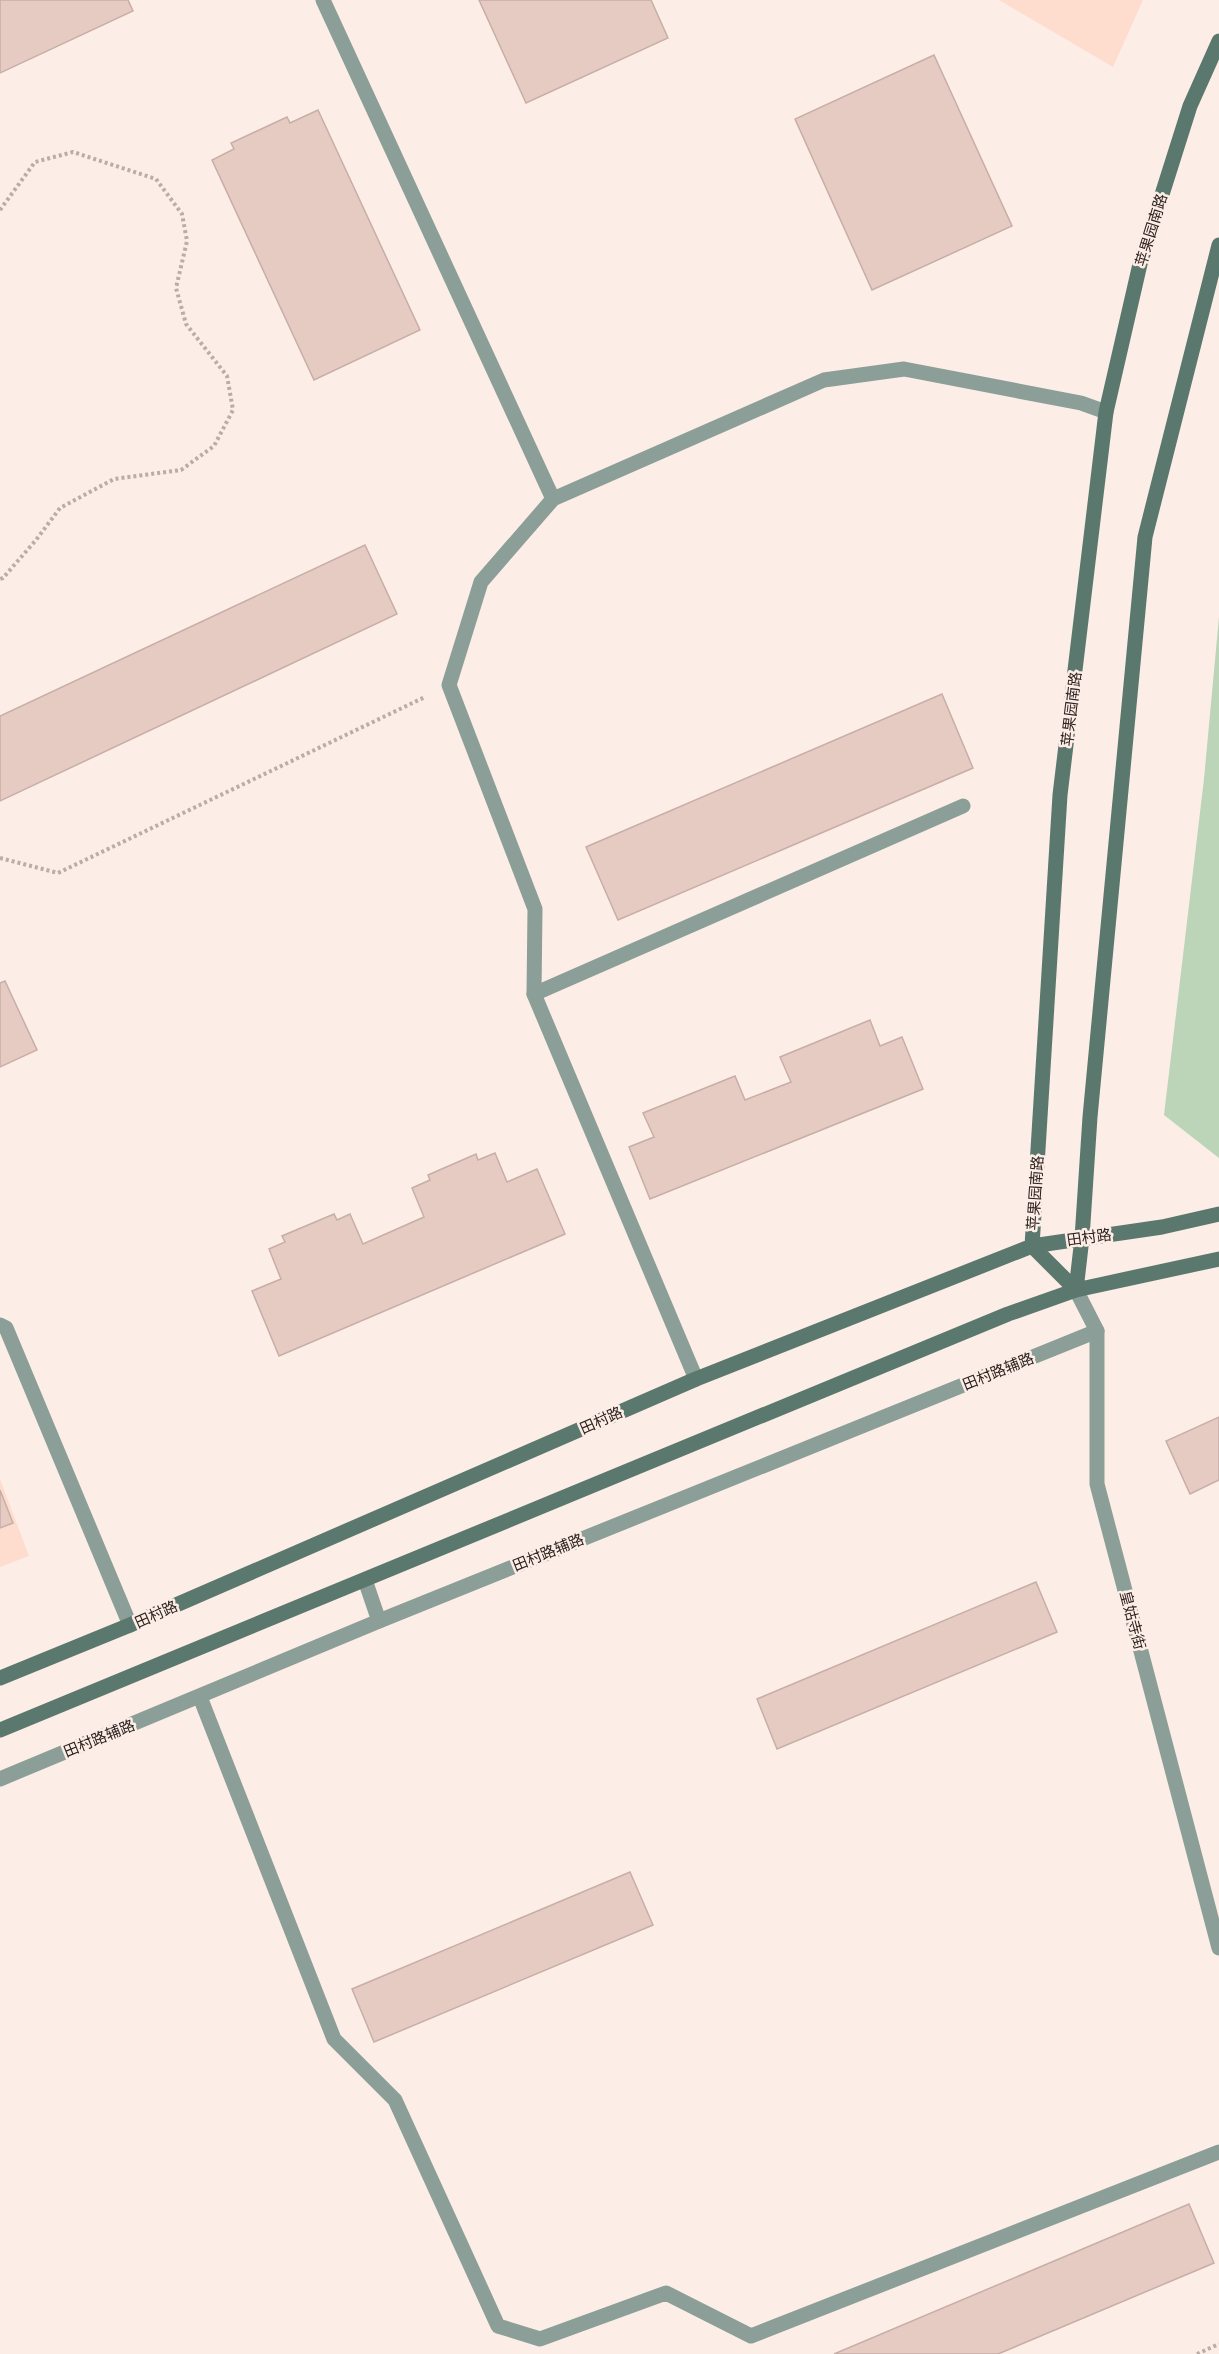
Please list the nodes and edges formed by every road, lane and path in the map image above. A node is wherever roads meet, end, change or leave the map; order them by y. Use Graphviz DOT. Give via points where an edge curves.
graph roads {
  1 [pos="323,0"];
  2 [pos="1219,41"];
  3 [pos="0,210"];
  4 [pos="1219,245"];
  5 [pos="1106,412"];
  6 [pos="553,499"];
  7 [pos="0,579"];
  8 [pos="449,685"];
  9 [pos="963,806"];
  10 [pos="0,858"];
  11 [pos="534,994"];
  12 [pos="1219,1214"];
  13 [pos="1082,1238"];
  14 [pos="1032,1246"];
  15 [pos="1219,1259"];
  16 [pos="1076,1290"];
  17 [pos="0,1325"];
  18 [pos="1097,1331"];
  19 [pos="696,1378"];
  20 [pos="365,1580"];
  21 [pos="379,1621"];
  22 [pos="130,1625"];
  23 [pos="0,1678"];
  24 [pos="200,1697"];
  25 [pos="0,1730"];
  26 [pos="0,1779"];
  27 [pos="1219,1948"];
  28 [pos="1219,2152"];
  29 [pos="1219,2344"];
  30 [pos="1197,2354"];
  1 -- 6 [label="street"];
  2 -- 5 [label="main road, 苹果园南路" via="1190,106 1140,264"];
  3 -- 7 [label="path" via="35,162 73,152 156,179 182,214 187,241 176,288 186,324 227,376 233,410 214,446 180,470 114,479 60,508"];
  4 -- 13 [label="main road" via="1145,537"];
  5 -- 6 [label="street" via="1081,403 904,369 824,380"];
  5 -- 14 [label="main road, 苹果园南路" via="1060,795"];
  6 -- 8 [label="street" via="481,582"];
  8 -- 10 [label="path" via="58,873"];
  8 -- 11 [label="street" via="535,909"];
  9 -- 11 [label="street"];
  11 -- 19 [label="street"];
  12 -- 13 [label="main road, 田村路"];
  13 -- 14 [label="main road, 田村路"];
  13 -- 16 [label="main road"];
  14 -- 16 [label="main road, 苹果园南路"];
  14 -- 19 [label="main road, 田村路"];
  15 -- 16 [label="main road"];
  16 -- 18 [label="street, 皇姑寺街"];
  16 -- 20 [label="main road" via="1008,1314"];
  17 -- 22 [label="street" via="6,1328"];
  18 -- 21 [label="street, 田村路辅路"];
  18 -- 27 [label="street, 皇姑寺街" via="1097,1484"];
  19 -- 22 [label="main road, 田村路"];
  20 -- 21 [label="street"];
  20 -- 25 [label="main road"];
  21 -- 24 [label="street, 田村路辅路"];
  22 -- 23 [label="main road, 田村路"];
  24 -- 26 [label="street, 田村路辅路"];
  24 -- 28 [label="street" via="334,2039 395,2100 498,2326 540,2338 666,2293 751,2336"];
  29 -- 30 [label="path"];
}
